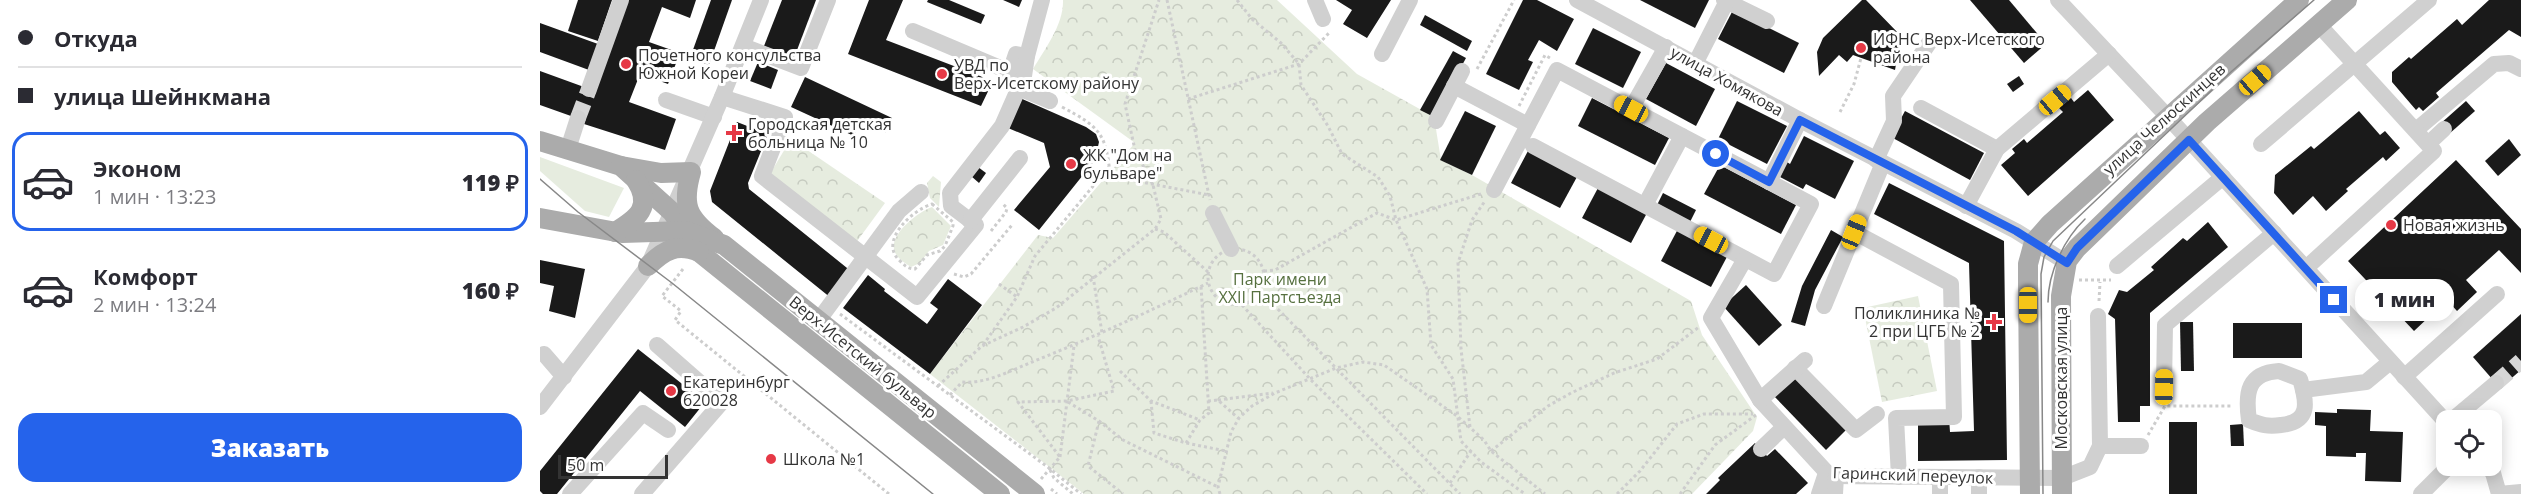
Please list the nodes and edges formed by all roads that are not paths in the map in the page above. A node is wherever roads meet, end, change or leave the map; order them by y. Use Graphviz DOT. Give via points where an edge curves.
graph roads {
  1 [pos="621,0"];
  2 [pos="761,0"];
  3 [pos="828,0"];
  4 [pos="1042,0"];
  5 [pos="1316,0"];
  6 [pos="1410,0"];
  7 [pos="1577,0"];
  8 [pos="2058,0"];
  9 [pos="2299,0"];
  10 [pos="2347,0"];
  11 [pos="2429,0"];
  12 [pos="1725,1"];
  13 [pos="1323,19"];
  14 [pos="1767,21"];
  15 [pos="2319,25"];
  16 [pos="912,31"];
  17 [pos="1929,43"];
  18 [pos="743,46"];
  19 [pos="1666,47"];
  20 [pos="1382,54"];
  21 [pos="2109,54"];
  22 [pos="1027,56"];
  23 [pos="1695,63"];
  24 [pos="2355,63"];
  25 [pos="2521,69"];
  26 [pos="589,89"];
  27 [pos="722,97"];
  28 [pos="666,100"];
  29 [pos="1921,108"];
  30 [pos="1631,109"];
  31 [pos="2168,116"];
  32 [pos="714,117"];
  33 [pos="578,118"];
  34 [pos="1800,120"];
  35 [pos="1436,121"];
  36 [pos="1528,125"];
  37 [pos="2445,129"];
  38 [pos="2416,130"];
  39 [pos="1682,136"];
  40 [pos="2189,140"];
  41 [pos="540,141"];
  42 [pos="2261,144"];
  43 [pos="2428,144"];
  44 [pos="1533,146"];
  45 [pos="1997,149"];
  46 [pos="568,150"];
  47 [pos="1020,158"];
  48 [pos="1879,162"];
  49 [pos="628,172"];
  50 [pos="691,172"];
  51 [pos="2223,177"];
  52 [pos="1769,182"];
  53 [pos="1494,190"];
  54 [pos="921,192"];
  55 [pos="1645,205"];
  56 [pos="1966,206"];
  57 [pos="1213,209"];
  58 [pos="672,212"];
  59 [pos="540,218"];
  60 [pos="970,221"];
  61 [pos="685,231"];
  62 [pos="619,232"];
  63 [pos="654,232"];
  64 [pos="1854,232"];
  65 [pos="2274,233"];
  66 [pos="2034,242"];
  67 [pos="724,244"];
  68 [pos="1231,249"];
  69 [pos="699,252"];
  70 [pos="866,258"];
  71 [pos="1745,259"];
  72 [pos="2067,263"];
  73 [pos="648,266"];
  74 [pos="2117,266"];
  75 [pos="2306,268"];
  76 [pos="2498,294"];
  77 [pos="1824,306"];
  78 [pos="2098,316"];
  79 [pos="818,321"];
  80 [pos="657,345"];
  81 [pos="544,354"];
  82 [pos="2390,362"];
  83 [pos="564,377"];
  84 [pos="2404,377"];
  85 [pos="2496,383"];
  86 [pos="2164,387"];
  87 [pos="2303,390"];
  88 [pos="540,407"];
  89 [pos="1759,407"];
  90 [pos="2464,410"];
  91 [pos="2436,411"];
  92 [pos="1877,414"];
  93 [pos="1784,427"];
  94 [pos="668,430"];
  95 [pos="2100,446"];
  96 [pos="2141,447"];
  97 [pos="1761,449"];
  98 [pos="1831,475"];
  99 [pos="2439,476"];
  100 [pos="2494,476"];
  101 [pos="1899,477"];
  102 [pos="1940,486"];
  103 [pos="1979,486"];
  104 [pos="2030,486"];
  105 [pos="2062,486"];
  106 [pos="1038,487"];
  107 [pos="2521,492"];
  108 [pos="570,494"];
  109 [pos="642,494"];
  110 [pos="1000,494"];
  111 [pos="1819,494"];
  112 [pos="1835,494"];
  113 [pos="2421,494"];
  114 [pos="2499,494"];
  1 -- 26 [label="street"];
  2 -- 18 [label="street"];
  3 -- 18 [label="street" via="801,68"];
  4 -- 22 [label="street"];
  5 -- 13 [label="street"];
  6 -- 20 [label="street"];
  7 -- 19 [label="street, улица Хомякова"];
  8 -- 21 [label="street"];
  9 -- 31 [label="main road, улица Челюскинцев"];
  10 -- 15 [label="main road, улица Челюскинцев"];
  11 -- 24 [label="street"];
  12 -- 14 [label="street"];
  12 -- 23 [label="street"];
  15 -- 24 [label="street"];
  15 -- 40 [label="main road, улица Челюскинцев"];
  16 -- 22 [label="street" via="1010,72 1016,54"];
  17 -- 48 [label="street" via="1893,96 1894,121"];
  18 -- 27 [label="street"];
  19 -- 23 [label="street, улица Хомякова"];
  19 -- 30 [label="street"];
  21 -- 31 [label="street"];
  21 -- 45 [label="street"];
  22 -- 60 [label="street" via="1024,76 1032,97 1002,126 950,193 951,206"];
  23 -- 34 [label="street, улица Хомякова"];
  24 -- 38 [label="street"];
  24 -- 42 [label="street"];
  25 -- 38 [label="street" via="2510,63 2494,64"];
  27 -- 32 [label="street"];
  27 -- 70 [label="street" via="785,117 762,176"];
  28 -- 32 [label="street"];
  29 -- 45 [label="street"];
  30 -- 36 [label="street" via="1557,70"];
  30 -- 39 [label="street"];
  31 -- 40 [label="street"];
  31 -- 66 [label="main road, улица Челюскинцев"];
  32 -- 50 [label="street"];
  33 -- 46 [label="street"];
  34 -- 48 [label="street, улица Хомякова"];
  34 -- 52 [label="street"];
  35 -- 36 [label="street" via="1460,83"];
  36 -- 53 [label="street"];
  37 -- 43 [label="street"];
  38 -- 43 [label="street"];
  39 -- 52 [label="street"];
  39 -- 55 [label="street"];
  40 -- 51 [label="street"];
  40 -- 72 [label="main road, улица Челюскинцев" via="2077,248"];
  41 -- 46 [label="main road"];
  43 -- 75 [label="street" via="2434,151"];
  44 -- 55 [label="street"];
  45 -- 56 [label="street"];
  46 -- 49 [label="main road"];
  47 -- 60 [label="street"];
  48 -- 56 [label="street, улица Хомякова"];
  48 -- 64 [label="street"];
  49 -- 50 [label="main road"];
  49 -- 58 [label="main road, Верх-Исетский бульвар"];
  49 -- 62 [label="main road" via="644,195 643,206 638,216"];
  50 -- 58 [label="street"];
  50 -- 67 [label="main road" via="684,196 686,205 701,226"];
  51 -- 65 [label="street"];
  51 -- 74 [label="street"];
  52 -- 71 [label="street" via="1811,204 1774,274"];
  54 -- 70 [label="street" via="899,211"];
  55 -- 71 [label="street"];
  56 -- 66 [label="street, улица Хомякова"];
  57 -- 68 [label="street"];
  58 -- 61 [label="main road, Верх-Исетский бульвар"];
  58 -- 63 [label="street"];
  59 -- 62 [label="main road"];
  60 -- 70 [label="street" via="976,225 917,297"];
  61 -- 63 [label="main road, Верх-Исетский бульвар"];
  61 -- 67 [label="main road, Верх-Исетский бульвар"];
  61 -- 69 [label="main road, Верх-Исетский бульвар"];
  62 -- 63 [label="main road, Верх-Исетский бульвар"];
  62 -- 73 [label="main road" via="646,248"];
  63 -- 73 [label="street"];
  64 -- 77 [label="street"];
  64 -- 101 [label="street" via="1951,284 1954,417 1896,418"];
  65 -- 75 [label="street"];
  65 -- 86 [label="street" via="2165,325"];
  66 -- 72 [label="street, улица Хомякова"];
  66 -- 104 [label="main road, Московская улица" via="2028,264"];
  67 -- 79 [label="main road, Верх-Исетский бульвар"];
  69 -- 73 [label="main road" via="671,249"];
  69 -- 110 [label="main road, Верх-Исетский бульвар"];
  70 -- 79 [label="street"];
  71 -- 89 [label="street, Гаринский переулок" via="1711,318"];
  72 -- 105 [label="main road, Московская улица" via="2061,296"];
  73 -- 83 [label="street"];
  75 -- 82 [label="street"];
  76 -- 84 [label="street"];
  78 -- 95 [label="street"];
  79 -- 106 [label="main road, Верх-Исетский бульвар"];
  80 -- 109 [label="street" via="722,402"];
  81 -- 83 [label="street"];
  82 -- 84 [label="street"];
  82 -- 87 [label="street" via="2366,382"];
  83 -- 88 [label="street"];
  84 -- 91 [label="street"];
  85 -- 90 [label="street"];
  87 -- 87 [label="street" via="2305,409 2292,424 2263,426 2249,420 2248,392 2255,378 2279,371 2300,379"];
  89 -- 92 [label="street" via="1800,364 1856,430"];
  89 -- 93 [label="street, Гаринский переулок"];
  93 -- 97 [label="street"];
  93 -- 98 [label="street, Гаринский переулок"];
  94 -- 108 [label="street" via="643,412"];
  95 -- 96 [label="street"];
  95 -- 105 [label="street" via="2090,466"];
  98 -- 101 [label="street, Гаринский переулок"];
  98 -- 111 [label="street"];
  98 -- 112 [label="street"];
  99 -- 113 [label="street"];
  100 -- 114 [label="street"];
  101 -- 102 [label="street, Гаринский переулок"];
  102 -- 103 [label="street, Гаринский переулок"];
  103 -- 104 [label="street, Гаринский переулок"];
  104 -- 105 [label="street, Гаринский переулок"];
  107 -- 114 [label="street"];
}
